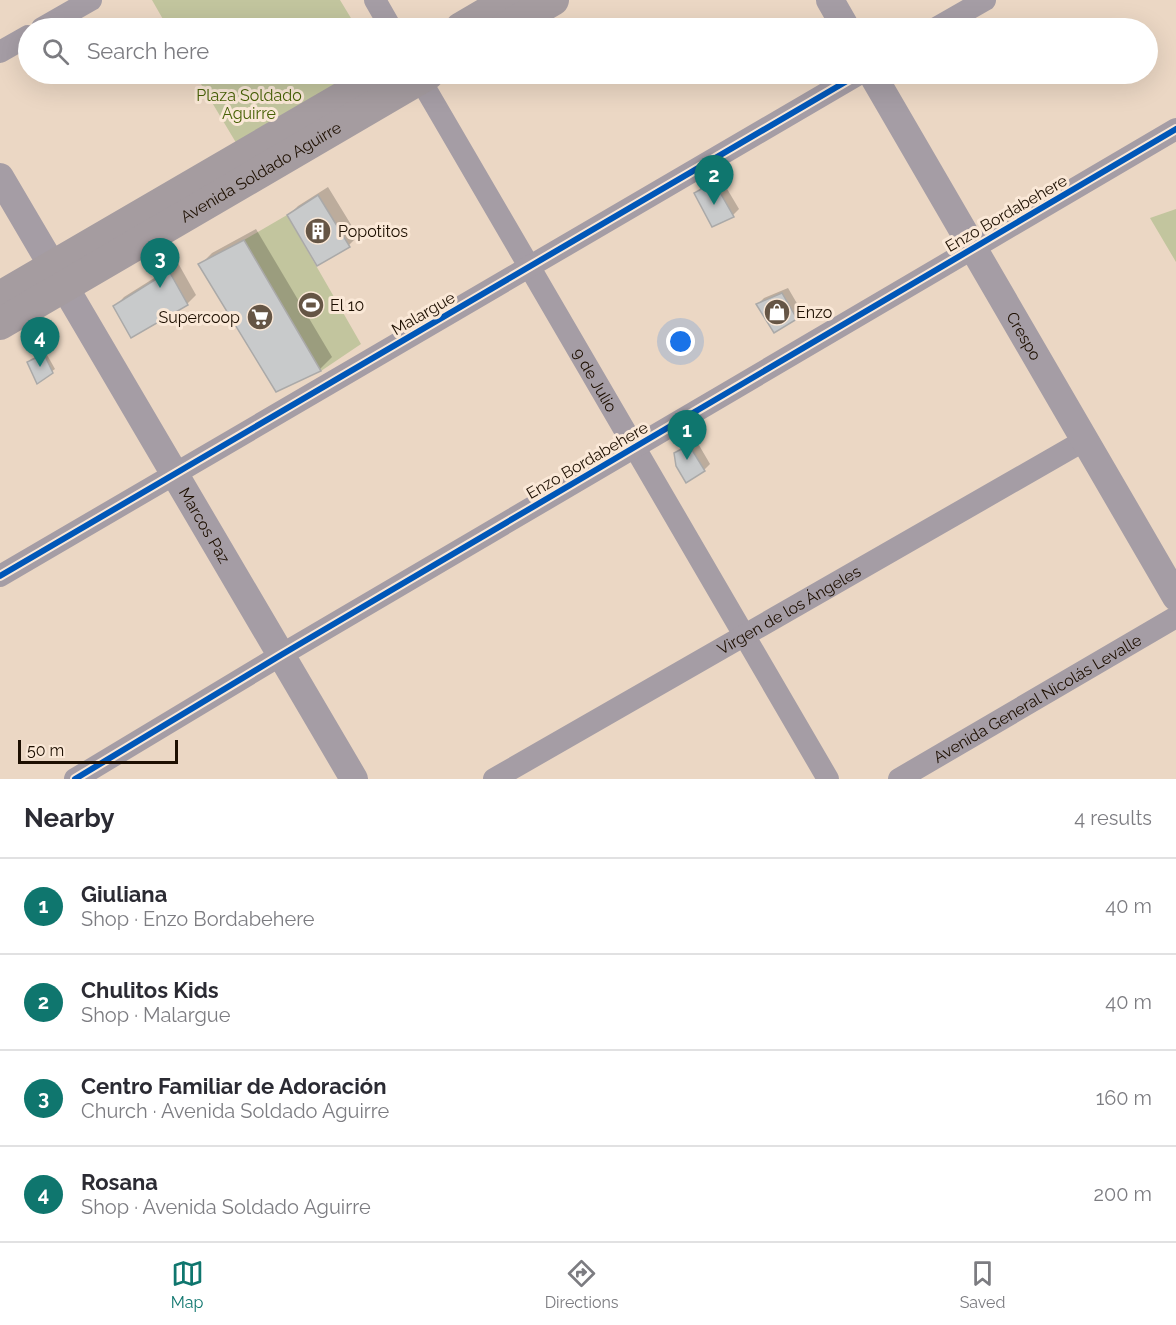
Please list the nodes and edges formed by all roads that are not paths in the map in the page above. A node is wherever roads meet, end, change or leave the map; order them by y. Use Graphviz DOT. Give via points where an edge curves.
graph roads {
  1 [pos="91,0"];
  2 [pos="375,0"];
  3 [pos="509,0"];
  4 [pos="554,0"];
  5 [pos="830,0"];
  6 [pos="985,0"];
  7 [pos="60,18"];
  8 [pos="385,18"];
  9 [pos="478,18"];
  10 [pos="522,18"];
  11 [pos="840,18"];
  12 [pos="954,18"];
  13 [pos="18,42"];
  14 [pos="0,52"];
  15 [pos="367,84"];
  16 [pos="406,84"];
  17 [pos="427,84"];
  18 [pos="842,84"];
  19 [pos="878,84"];
  20 [pos="1176,129"];
  21 [pos="0,177"];
  22 [pos="973,248"];
  23 [pos="530,266"];
  24 [pos="58,276"];
  25 [pos="0,297"];
  26 [pos="0,324"];
  27 [pos="1085,440"];
  28 [pos="635,447"];
  29 [pos="174,474"];
  30 [pos="0,576"];
  31 [pos="1176,597"];
  32 [pos="1176,617"];
  33 [pos="744,635"];
  34 [pos="281,655"];
  35 [pos="75,779"];
  36 [pos="354,779"];
  37 [pos="494,779"];
  38 [pos="828,779"];
  39 [pos="899,779"];
  1 -- 7 [label="street"];
  2 -- 8 [label="street"];
  3 -- 9 [label="main road"];
  4 -- 10 [label="main road"];
  5 -- 11 [label="street"];
  6 -- 12 [label="street"];
  13 -- 14 [label="street"];
  15 -- 24 [label="main road, Avenida Soldado Aguirre"];
  16 -- 24 [label="main road, Avenida Soldado Aguirre"];
  17 -- 23 [label="street, 9 de Julio"];
  18 -- 23 [label="street, Malargue"];
  19 -- 22 [label="street, Crespo"];
  20 -- 22 [label="street, Enzo Bordabehere"];
  21 -- 24 [label="street, Marcos Paz"];
  22 -- 27 [label="street, Crespo"];
  22 -- 28 [label="street, Enzo Bordabehere"];
  23 -- 28 [label="street, 9 de Julio"];
  23 -- 29 [label="street, Malargue"];
  24 -- 25 [label="main road, Avenida Soldado Aguirre"];
  24 -- 26 [label="main road, Avenida Soldado Aguirre"];
  24 -- 29 [label="street, Marcos Paz"];
  27 -- 31 [label="street, Crespo"];
  27 -- 33 [label="street, Virgen de los Ángeles"];
  28 -- 33 [label="street, 9 de Julio"];
  28 -- 34 [label="street, Enzo Bordabehere"];
  29 -- 30 [label="street, Malargue"];
  29 -- 34 [label="street, Marcos Paz"];
  32 -- 39 [label="street, Avenida General Nicolás Levalle"];
  33 -- 37 [label="street, Virgen de los Ángeles"];
  33 -- 38 [label="street, 9 de Julio"];
  34 -- 35 [label="street, Enzo Bordabehere"];
  34 -- 36 [label="street, Marcos Paz"];
}
